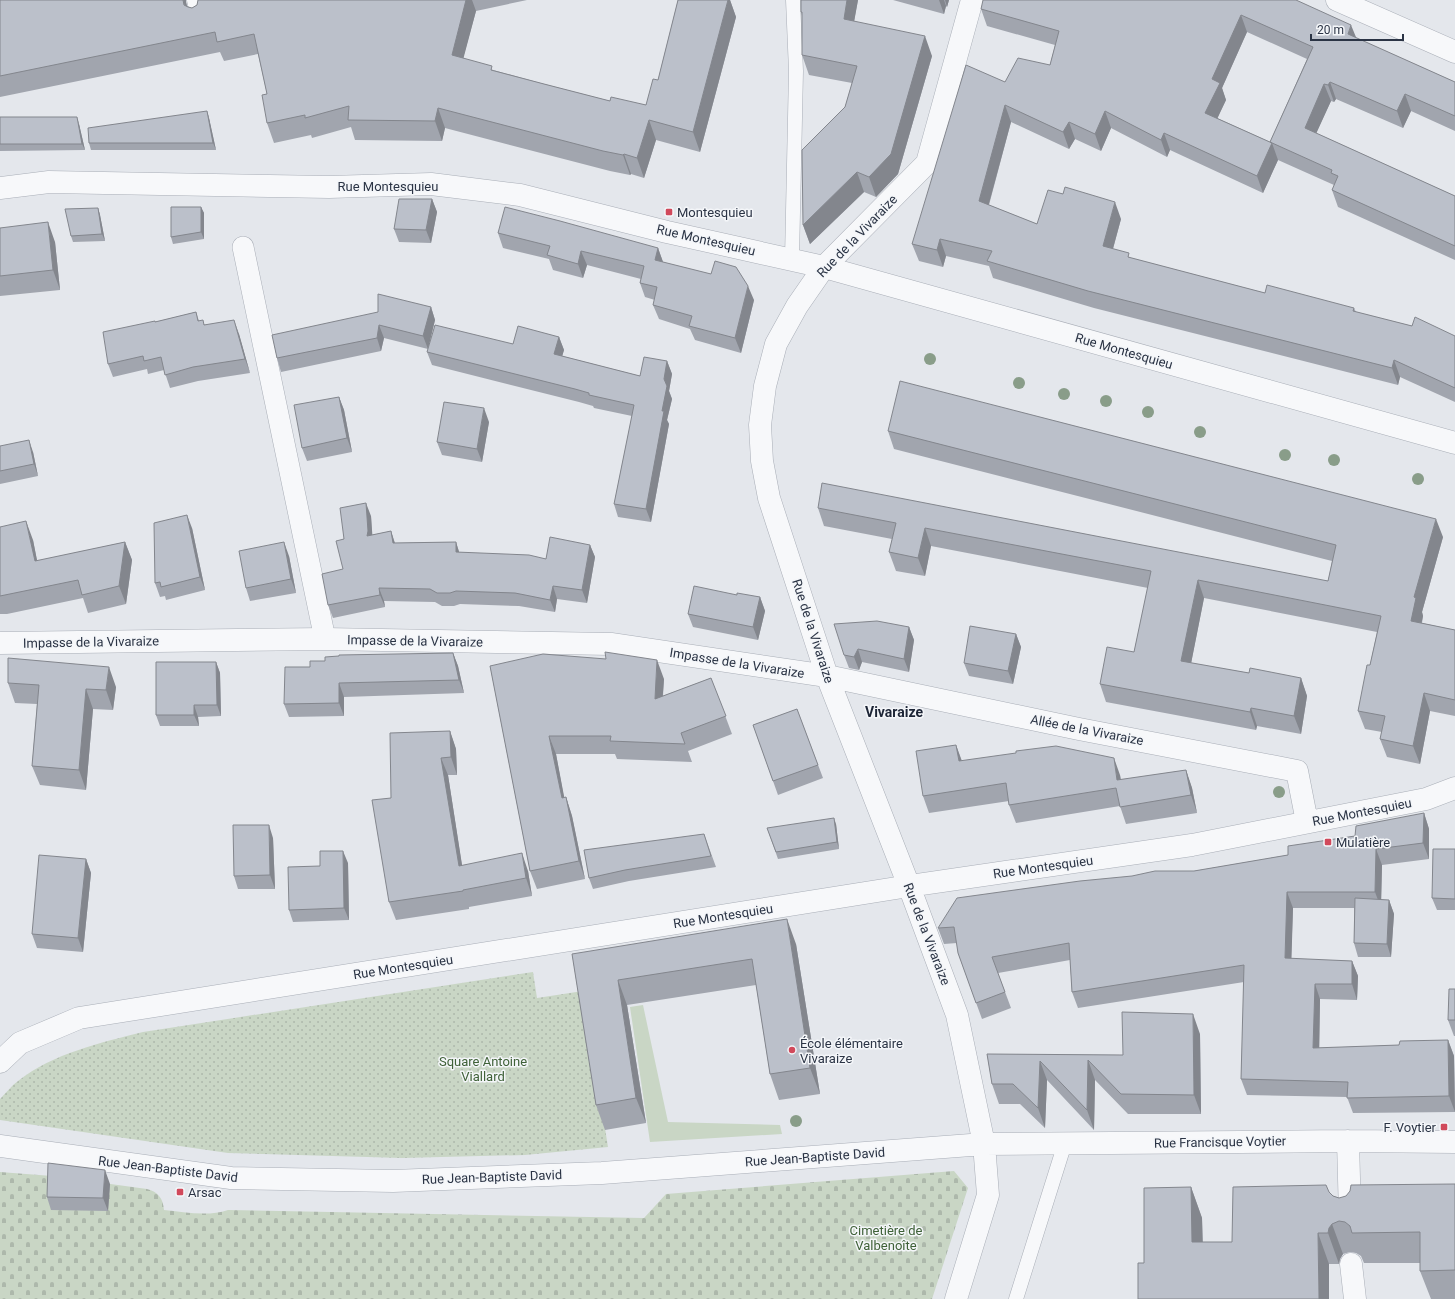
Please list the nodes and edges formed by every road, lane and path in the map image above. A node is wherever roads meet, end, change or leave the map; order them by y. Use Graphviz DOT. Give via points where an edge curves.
graph roads {
  1 [pos="194,0"];
  2 [pos="793,0"];
  3 [pos="972,0"];
  4 [pos="1337,0"];
  5 [pos="198,19"];
  6 [pos="1455,52"];
  7 [pos="0,188"];
  8 [pos="243,248"];
  9 [pos="792,260"];
  10 [pos="824,267"];
  11 [pos="1455,443"];
  12 [pos="325,639"];
  13 [pos="0,643"];
  14 [pos="827,676"];
  15 [pos="1455,788"];
  16 [pos="1307,822"];
  17 [pos="909,886"];
  18 [pos="0,1062"];
  19 [pos="1348,1141"];
  20 [pos="1455,1142"];
  21 [pos="1065,1143"];
  22 [pos="984,1144"];
  23 [pos="0,1146"];
  24 [pos="1350,1216"];
  25 [pos="1351,1264"];
  26 [pos="956,1299"];
  27 [pos="1016,1299"];
  28 [pos="1355,1299"];
  1 -- 5 [label="lane"];
  2 -- 9 [label="lane" via="796,71"];
  3 -- 10 [label="street, Rue de la Vivaraize" via="928,163"];
  4 -- 6 [label="street"];
  7 -- 9 [label="street, Rue Montesquieu" via="49,182 329,186 431,184 520,195"];
  8 -- 12 [label="street"];
  9 -- 10 [label="street, Rue Montesquieu"];
  10 -- 11 [label="street, Rue Montesquieu"];
  10 -- 14 [label="street, Rue de la Vivaraize" via="797,306 776,344 765,386 760,425 762,461 769,498"];
  12 -- 13 [label="street, Impasse de la Vivaraize"];
  12 -- 14 [label="street, Impasse de la Vivaraize" via="610,644"];
  14 -- 16 [label="street, Allée de la Vivaraize" via="1071,728 1297,771"];
  14 -- 17 [label="street, Rue de la Vivaraize"];
  15 -- 16 [label="street, Rue Montesquieu" via="1426,799"];
  16 -- 17 [label="street, Rue Montesquieu" via="1192,845"];
  17 -- 18 [label="street, Rue Montesquieu" via="79,1018 20,1043"];
  17 -- 22 [label="street, Rue de la Vivaraize" via="957,1015"];
  19 -- 20 [label="street, Rue Francisque Voytier"];
  19 -- 21 [label="street, Rue Francisque Voytier"];
  19 -- 24 [label="street"];
  21 -- 22 [label="street, Rue Francisque Voytier"];
  21 -- 27 [label="lane"];
  22 -- 23 [label="street, Rue Jean-Baptiste David" via="602,1173 393,1181 231,1178"];
  22 -- 26 [label="street, Rue de la Vivaraize" via="988,1195"];
  25 -- 28 [label="street"];
}
